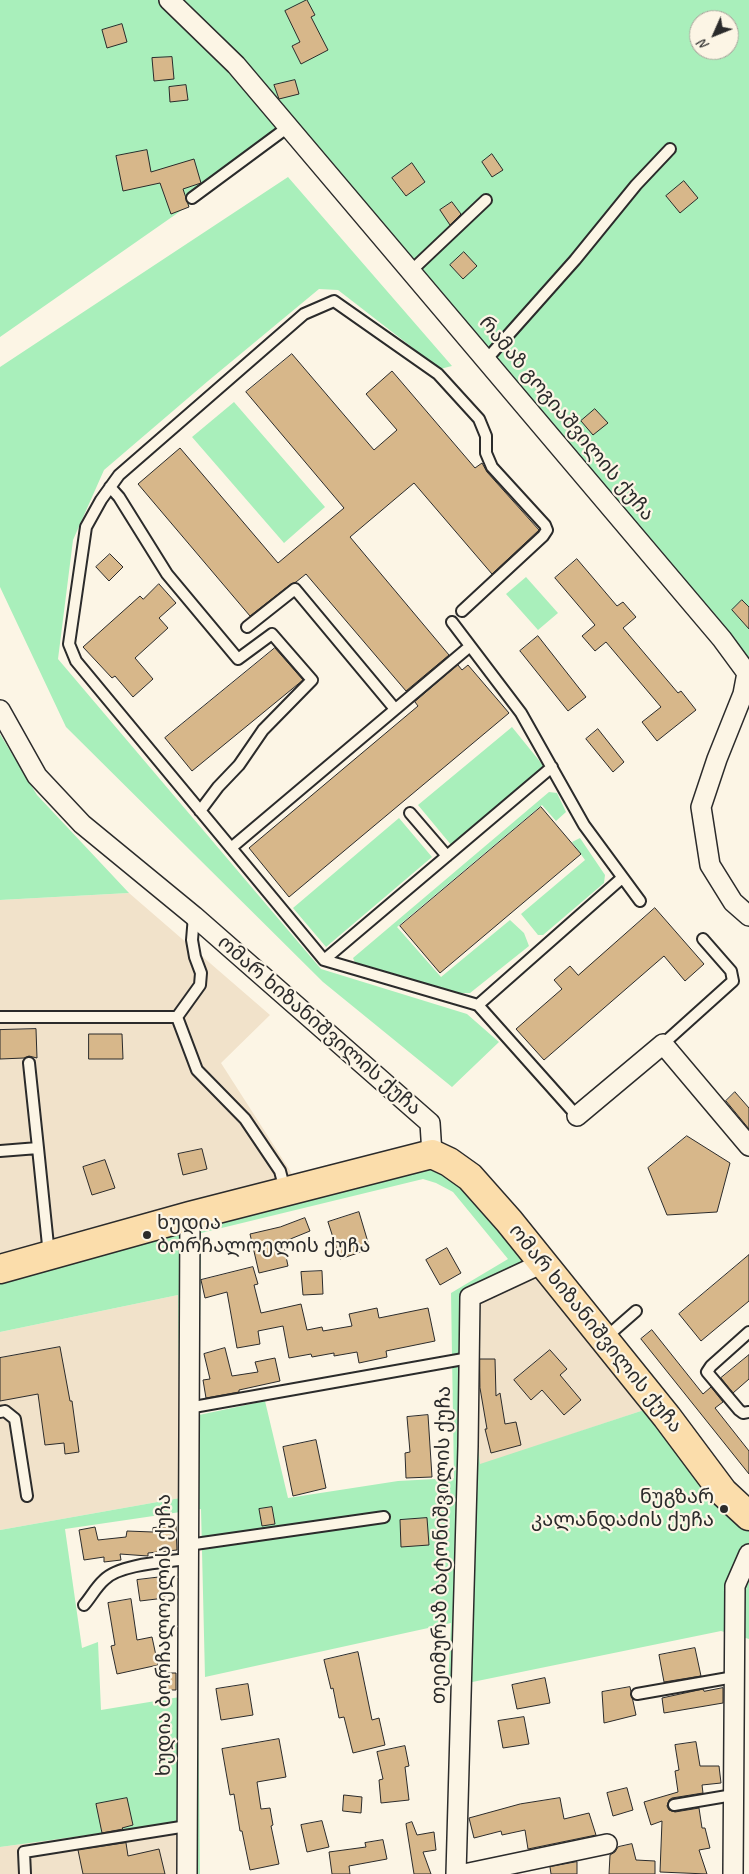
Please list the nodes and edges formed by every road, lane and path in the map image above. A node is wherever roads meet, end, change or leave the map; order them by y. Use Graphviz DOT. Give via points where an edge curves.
graph roads {
  1 [pos="169,0"];
  2 [pos="288,127"];
  3 [pos="670,149"];
  4 [pos="192,198"];
  5 [pos="486,200"];
  6 [pos="411,272"];
  7 [pos="486,360"];
  8 [pos="110,487"];
  9 [pos="462,611"];
  10 [pos="452,622"];
  11 [pos="247,627"];
  12 [pos="469,647"];
  13 [pos="395,709"];
  14 [pos="0,710"];
  15 [pos="552,767"];
  16 [pos="200,811"];
  17 [pos="410,813"];
  18 [pos="231,848"];
  19 [pos="447,856"];
  20 [pos="622,878"];
  21 [pos="640,901"];
  22 [pos="194,916"];
  23 [pos="749,916"];
  24 [pos="703,940"];
  25 [pos="324,960"];
  26 [pos="478,1005"];
  27 [pos="0,1017"];
  28 [pos="178,1018"];
  29 [pos="663,1044"];
  30 [pos="29,1063"];
  31 [pos="577,1116"];
  32 [pos="749,1146"];
  33 [pos="38,1148"];
  34 [pos="0,1151"];
  35 [pos="432,1154"];
  36 [pos="285,1191"];
  37 [pos="190,1216"];
  38 [pos="50,1256"];
  39 [pos="543,1263"];
  40 [pos="0,1270"];
  41 [pos="636,1312"];
  42 [pos="749,1332"];
  43 [pos="604,1340"];
  44 [pos="469,1358"];
  45 [pos="188,1408"];
  46 [pos="0,1412"];
  47 [pos="749,1412"];
  48 [pos="27,1496"];
  49 [pos="749,1516"];
  50 [pos="384,1517"];
  51 [pos="188,1552"];
  52 [pos="749,1554"];
  53 [pos="84,1605"];
  54 [pos="734,1677"];
  55 [pos="637,1694"];
  56 [pos="734,1795"];
  57 [pos="674,1804"];
  58 [pos="187,1826"];
  59 [pos="607,1844"];
  60 [pos="25,1874"];
  61 [pos="187,1874"];
  62 [pos="456,1874"];
  63 [pos="464,1874"];
  64 [pos="733,1874"];
  1 -- 2 [label="street, რამაზ გოგიაშვილის ქუჩა" via="236,65"];
  2 -- 4 [label="lane"];
  2 -- 6 [label="street, რამაზ გოგიაშვილის ქუჩა"];
  3 -- 7 [label="lane"];
  5 -- 6 [label="lane"];
  6 -- 7 [label="street, რამაზ გოგიაშვილის ქუჩა"];
  7 -- 23 [label="street, რამაზ გოგიაშვილის ქუჩა" via="747,673 743,694 701,807 710,865 733,902"];
  8 -- 9 [label="lane" via="118,475 304,314 334,301 438,374 479,419 492,467 547,530"];
  8 -- 16 [label="lane" via="86,527 69,644 76,661"];
  8 -- 16 [label="lane" via="167,574 238,659 272,634 312,680 263,730 239,765"];
  10 -- 12 [label="lane"];
  11 -- 13 [label="lane" via="295,589"];
  12 -- 13 [label="lane"];
  12 -- 15 [label="lane" via="521,713"];
  13 -- 18 [label="lane"];
  14 -- 22 [label="street, ომარ ხიზანიშვილის ქუჩა" via="37,776 82,824"];
  15 -- 19 [label="lane"];
  15 -- 20 [label="lane" via="584,825"];
  16 -- 18 [label="lane"];
  17 -- 19 [label="lane"];
  18 -- 25 [label="lane"];
  19 -- 25 [label="lane"];
  20 -- 21 [label="lane"];
  20 -- 26 [label="lane"];
  22 -- 28 [label="lane" via="192,940 200,986"];
  22 -- 35 [label="street, ომარ ხიზანიშვილის ქუჩა" via="430,1123"];
  24 -- 29 [label="lane" via="730,971 733,981"];
  25 -- 26 [label="lane"];
  26 -- 31 [label="lane"];
  27 -- 28 [label="lane"];
  28 -- 36 [label="lane" via="197,1070 245,1118 280,1171"];
  29 -- 31 [label="street"];
  29 -- 32 [label="street"];
  30 -- 33 [label="lane"];
  33 -- 34 [label="lane"];
  33 -- 38 [label="lane"];
  35 -- 36 [label="main road"];
  35 -- 39 [label="main road, ომარ ხიზანიშვილის ქუჩა" via="470,1177"];
  36 -- 37 [label="main road"];
  37 -- 38 [label="main road"];
  37 -- 45 [label="street, ხუდია ბორჩალოელის ქუჩა"];
  38 -- 40 [label="main road"];
  39 -- 43 [label="main road, ომარ ხიზანიშვილის ქუჩა"];
  39 -- 44 [label="street, თეიმურაზ ბატონიშვილის ქუჩა" via="470,1297"];
  41 -- 43 [label="lane"];
  42 -- 47 [label="lane" via="707,1372 739,1410"];
  43 -- 49 [label="main road, ომარ ხიზანიშვილის ქუჩა" via="723,1492"];
  44 -- 45 [label="lane"];
  44 -- 62 [label="street, თეიმურაზ ბატონიშვილის ქუჩა"];
  45 -- 51 [label="street, ხუდია ბორჩალოელის ქუჩა"];
  46 -- 48 [label="lane" via="5,1411 15,1419"];
  50 -- 51 [label="lane"];
  51 -- 53 [label="lane" via="127,1567 104,1579"];
  51 -- 58 [label="street, ხუდია ბორჩალოელის ქუჩა"];
  52 -- 54 [label="street" via="735,1586"];
  54 -- 55 [label="lane"];
  54 -- 56 [label="street"];
  56 -- 57 [label="lane"];
  56 -- 64 [label="street"];
  58 -- 60 [label="lane" via="24,1852"];
  58 -- 61 [label="street, ხუდია ბორჩალოელის ქუჩა"];
  59 -- 63 [label="street"];
}
